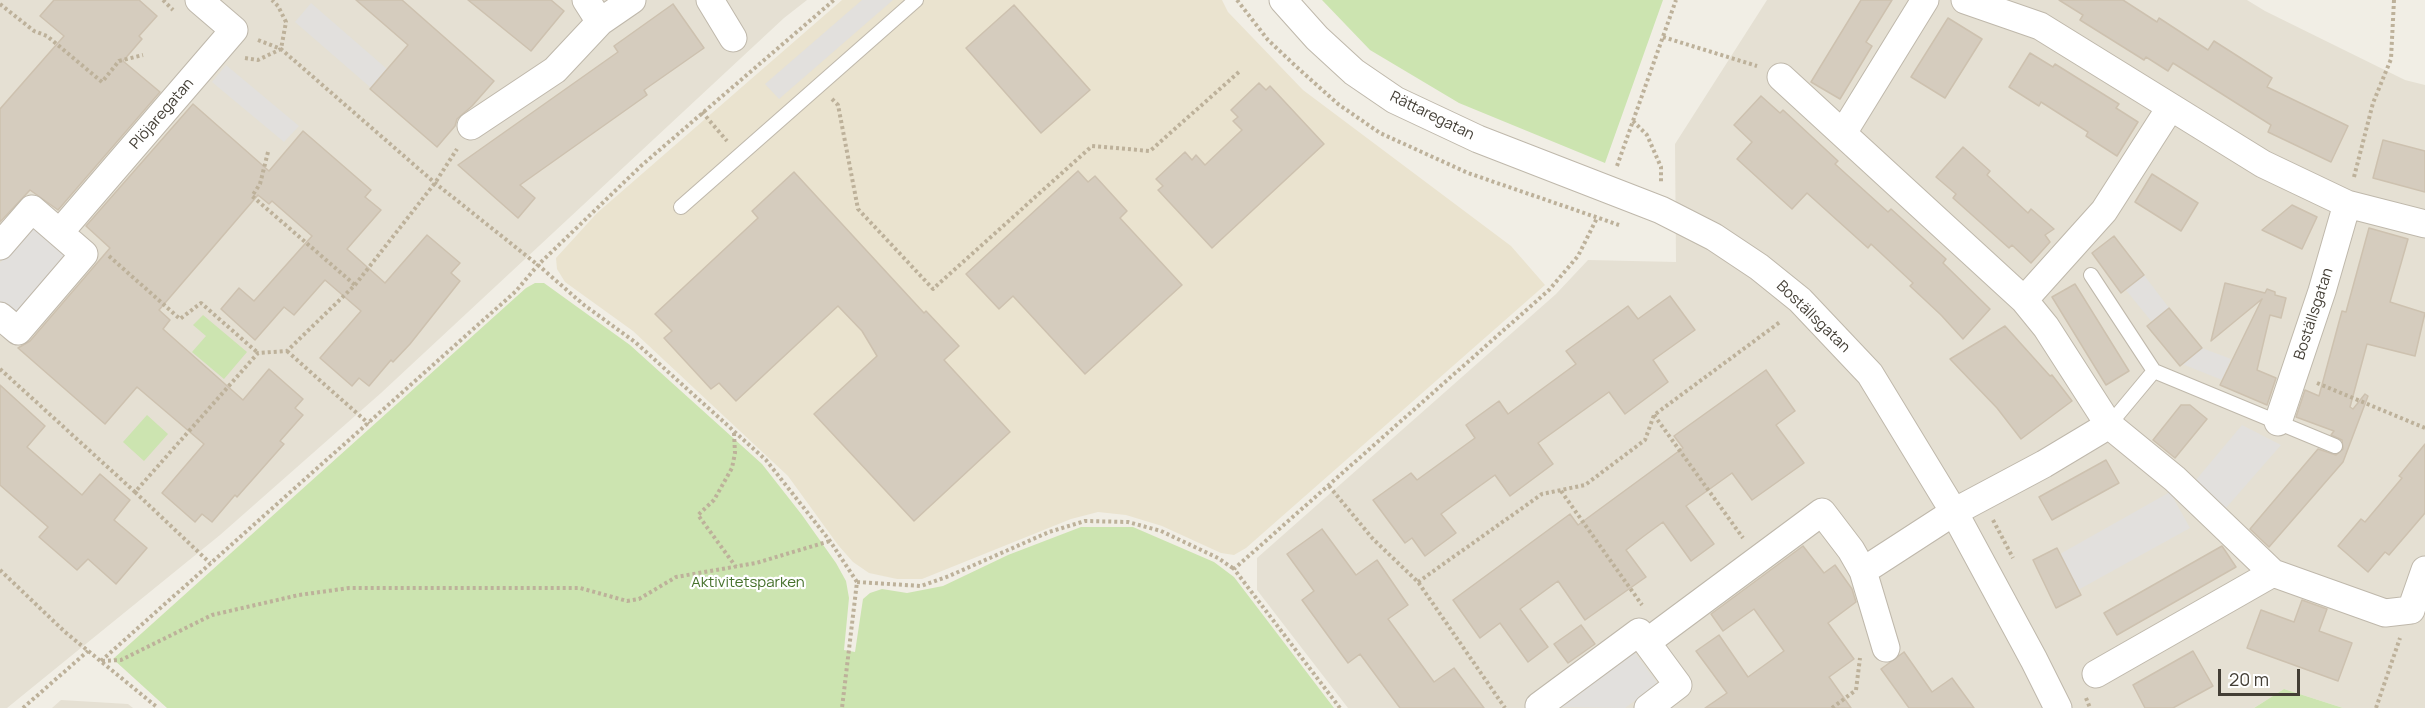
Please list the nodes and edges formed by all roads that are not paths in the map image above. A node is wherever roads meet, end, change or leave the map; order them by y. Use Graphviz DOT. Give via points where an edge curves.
graph roads {
  1 [pos="199,0"];
  2 [pos="632,0"];
  3 [pos="710,0"];
  4 [pos="916,0"];
  5 [pos="1283,0"];
  6 [pos="1925,0"];
  7 [pos="1965,0"];
  8 [pos="593,11"];
  9 [pos="733,39"];
  10 [pos="1781,77"];
  11 [pos="2170,108"];
  12 [pos="471,126"];
  13 [pos="1843,134"];
  14 [pos="1609,189"];
  15 [pos="2347,204"];
  16 [pos="681,207"];
  17 [pos="2425,224"];
  18 [pos="60,232"];
  19 [pos="0,246"];
  20 [pos="2091,275"];
  21 [pos="2024,300"];
  22 [pos="0,315"];
  23 [pos="2154,371"];
  24 [pos="2278,422"];
  25 [pos="2109,425"];
  26 [pos="2335,446"];
  27 [pos="1954,513"];
  28 [pos="2425,570"];
  29 [pos="1863,571"];
  30 [pos="2272,573"];
  31 [pos="2418,614"];
  32 [pos="1882,636"];
  33 [pos="1654,637"];
  34 [pos="2096,674"];
  35 [pos="1540,708"];
  36 [pos="1648,708"];
  37 [pos="2058,708"];
  1 -- 18 [label="street, Plöjaregatan" via="234,30"];
  2 -- 8 [label="street"];
  3 -- 9 [label="street"];
  4 -- 16 [label="lane"];
  5 -- 14 [label="street, Rättaregatan" via="1354,72 1395,100 1478,138"];
  6 -- 13 [label="street"];
  7 -- 11 [label="street" via="2040,26"];
  8 -- 12 [label="street" via="555,70"];
  10 -- 13 [label="street"];
  11 -- 15 [label="street" via="2264,164"];
  11 -- 21 [label="street" via="2104,211"];
  13 -- 21 [label="street"];
  14 -- 27 [label="street, Boställsgatan" via="1714,237 1800,300 1870,374"];
  15 -- 17 [label="street"];
  15 -- 24 [label="street, Boställsgatan"];
  18 -- 19 [label="street" via="32,209"];
  18 -- 22 [label="street" via="84,254 18,331"];
  20 -- 23 [label="lane"];
  21 -- 25 [label="street" via="2046,327"];
  23 -- 24 [label="lane"];
  23 -- 25 [label="lane"];
  24 -- 26 [label="lane"];
  25 -- 27 [label="street"];
  25 -- 30 [label="street" via="2175,479"];
  27 -- 29 [label="street"];
  27 -- 37 [label="street, Boställsgatan"];
  28 -- 31 [label="street"];
  29 -- 32 [label="street"];
  29 -- 33 [label="street" via="1822,512"];
  30 -- 31 [label="street" via="2385,613"];
  30 -- 34 [label="street"];
  33 -- 35 [label="street" via="1639,632"];
  33 -- 36 [label="street" via="1678,685"];
}
